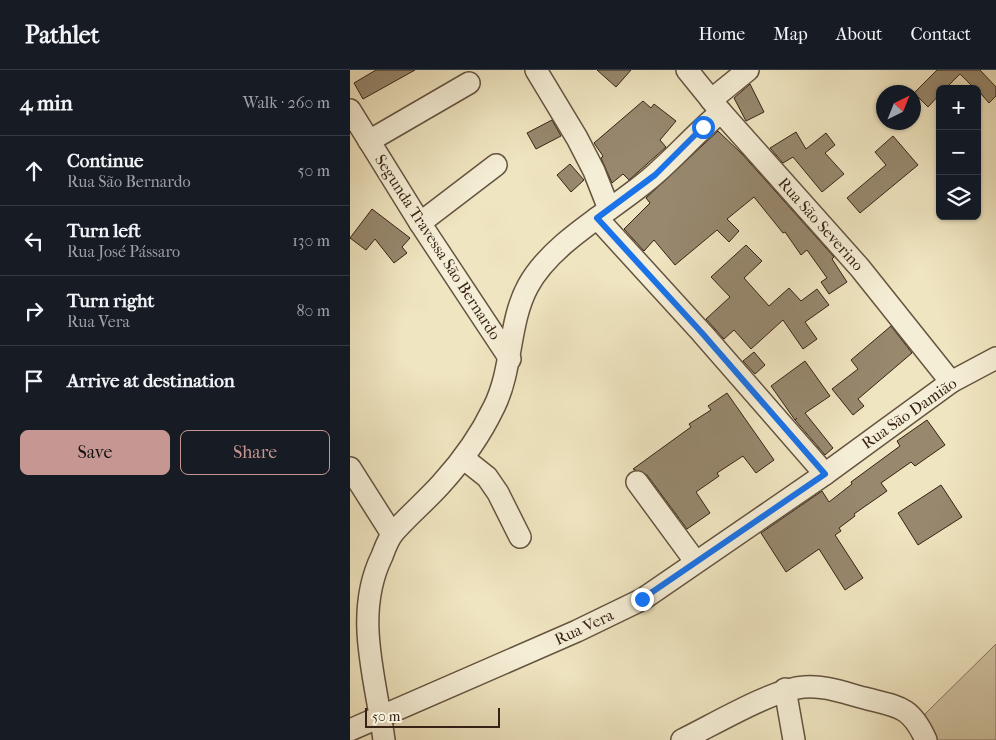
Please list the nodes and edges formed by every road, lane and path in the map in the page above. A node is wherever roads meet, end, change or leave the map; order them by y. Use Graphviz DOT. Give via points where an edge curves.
graph roads {
  1 [pos="536,70"];
  2 [pos="687,70"];
  3 [pos="748,70"];
  4 [pos="470,83"];
  5 [pos="716,106"];
  6 [pos="350,110"];
  7 [pos="370,141"];
  8 [pos="496,165"];
  9 [pos="603,214"];
  10 [pos="420,223"];
  11 [pos="996,358"];
  12 [pos="510,359"];
  13 [pos="951,382"];
  14 [pos="463,458"];
  15 [pos="350,468"];
  16 [pos="825,474"];
  17 [pos="637,482"];
  18 [pos="392,534"];
  19 [pos="520,537"];
  20 [pos="695,561"];
  21 [pos="785,690"];
  22 [pos="381,715"];
  23 [pos="350,730"];
  24 [pos="384,740"];
  25 [pos="682,740"];
  26 [pos="794,740"];
  27 [pos="926,740"];
  1 -- 9 [label="street" via="578,138 594,171"];
  2 -- 5 [label="street, Rua São Severino"];
  3 -- 5 [label="street"];
  4 -- 7 [label="street"];
  5 -- 9 [label="street" via="655,175"];
  5 -- 13 [label="street, Rua São Severino" via="860,268"];
  6 -- 7 [label="street, Segunda Travessa São Bernardo"];
  7 -- 10 [label="street, Segunda Travessa São Bernardo"];
  8 -- 10 [label="street"];
  9 -- 12 [label="street" via="548,260 529,285 518,309"];
  9 -- 16 [label="street"];
  10 -- 12 [label="street, Segunda Travessa São Bernardo"];
  11 -- 13 [label="street, Rua São Damião"];
  12 -- 14 [label="street" via="494,406"];
  13 -- 16 [label="street, Rua São Damião"];
  14 -- 18 [label="street"];
  14 -- 19 [label="street" via="493,485"];
  15 -- 18 [label="street"];
  16 -- 20 [label="street, Rua Vera"];
  17 -- 20 [label="street"];
  18 -- 22 [label="street" via="368,593 370,660"];
  20 -- 22 [label="street, Rua Vera" via="642,599 611,615"];
  21 -- 25 [label="street"];
  21 -- 26 [label="street"];
  21 -- 27 [label="street" via="818,687 898,706 918,723"];
  22 -- 23 [label="street, Rua Vera"];
  22 -- 24 [label="street"];
}
